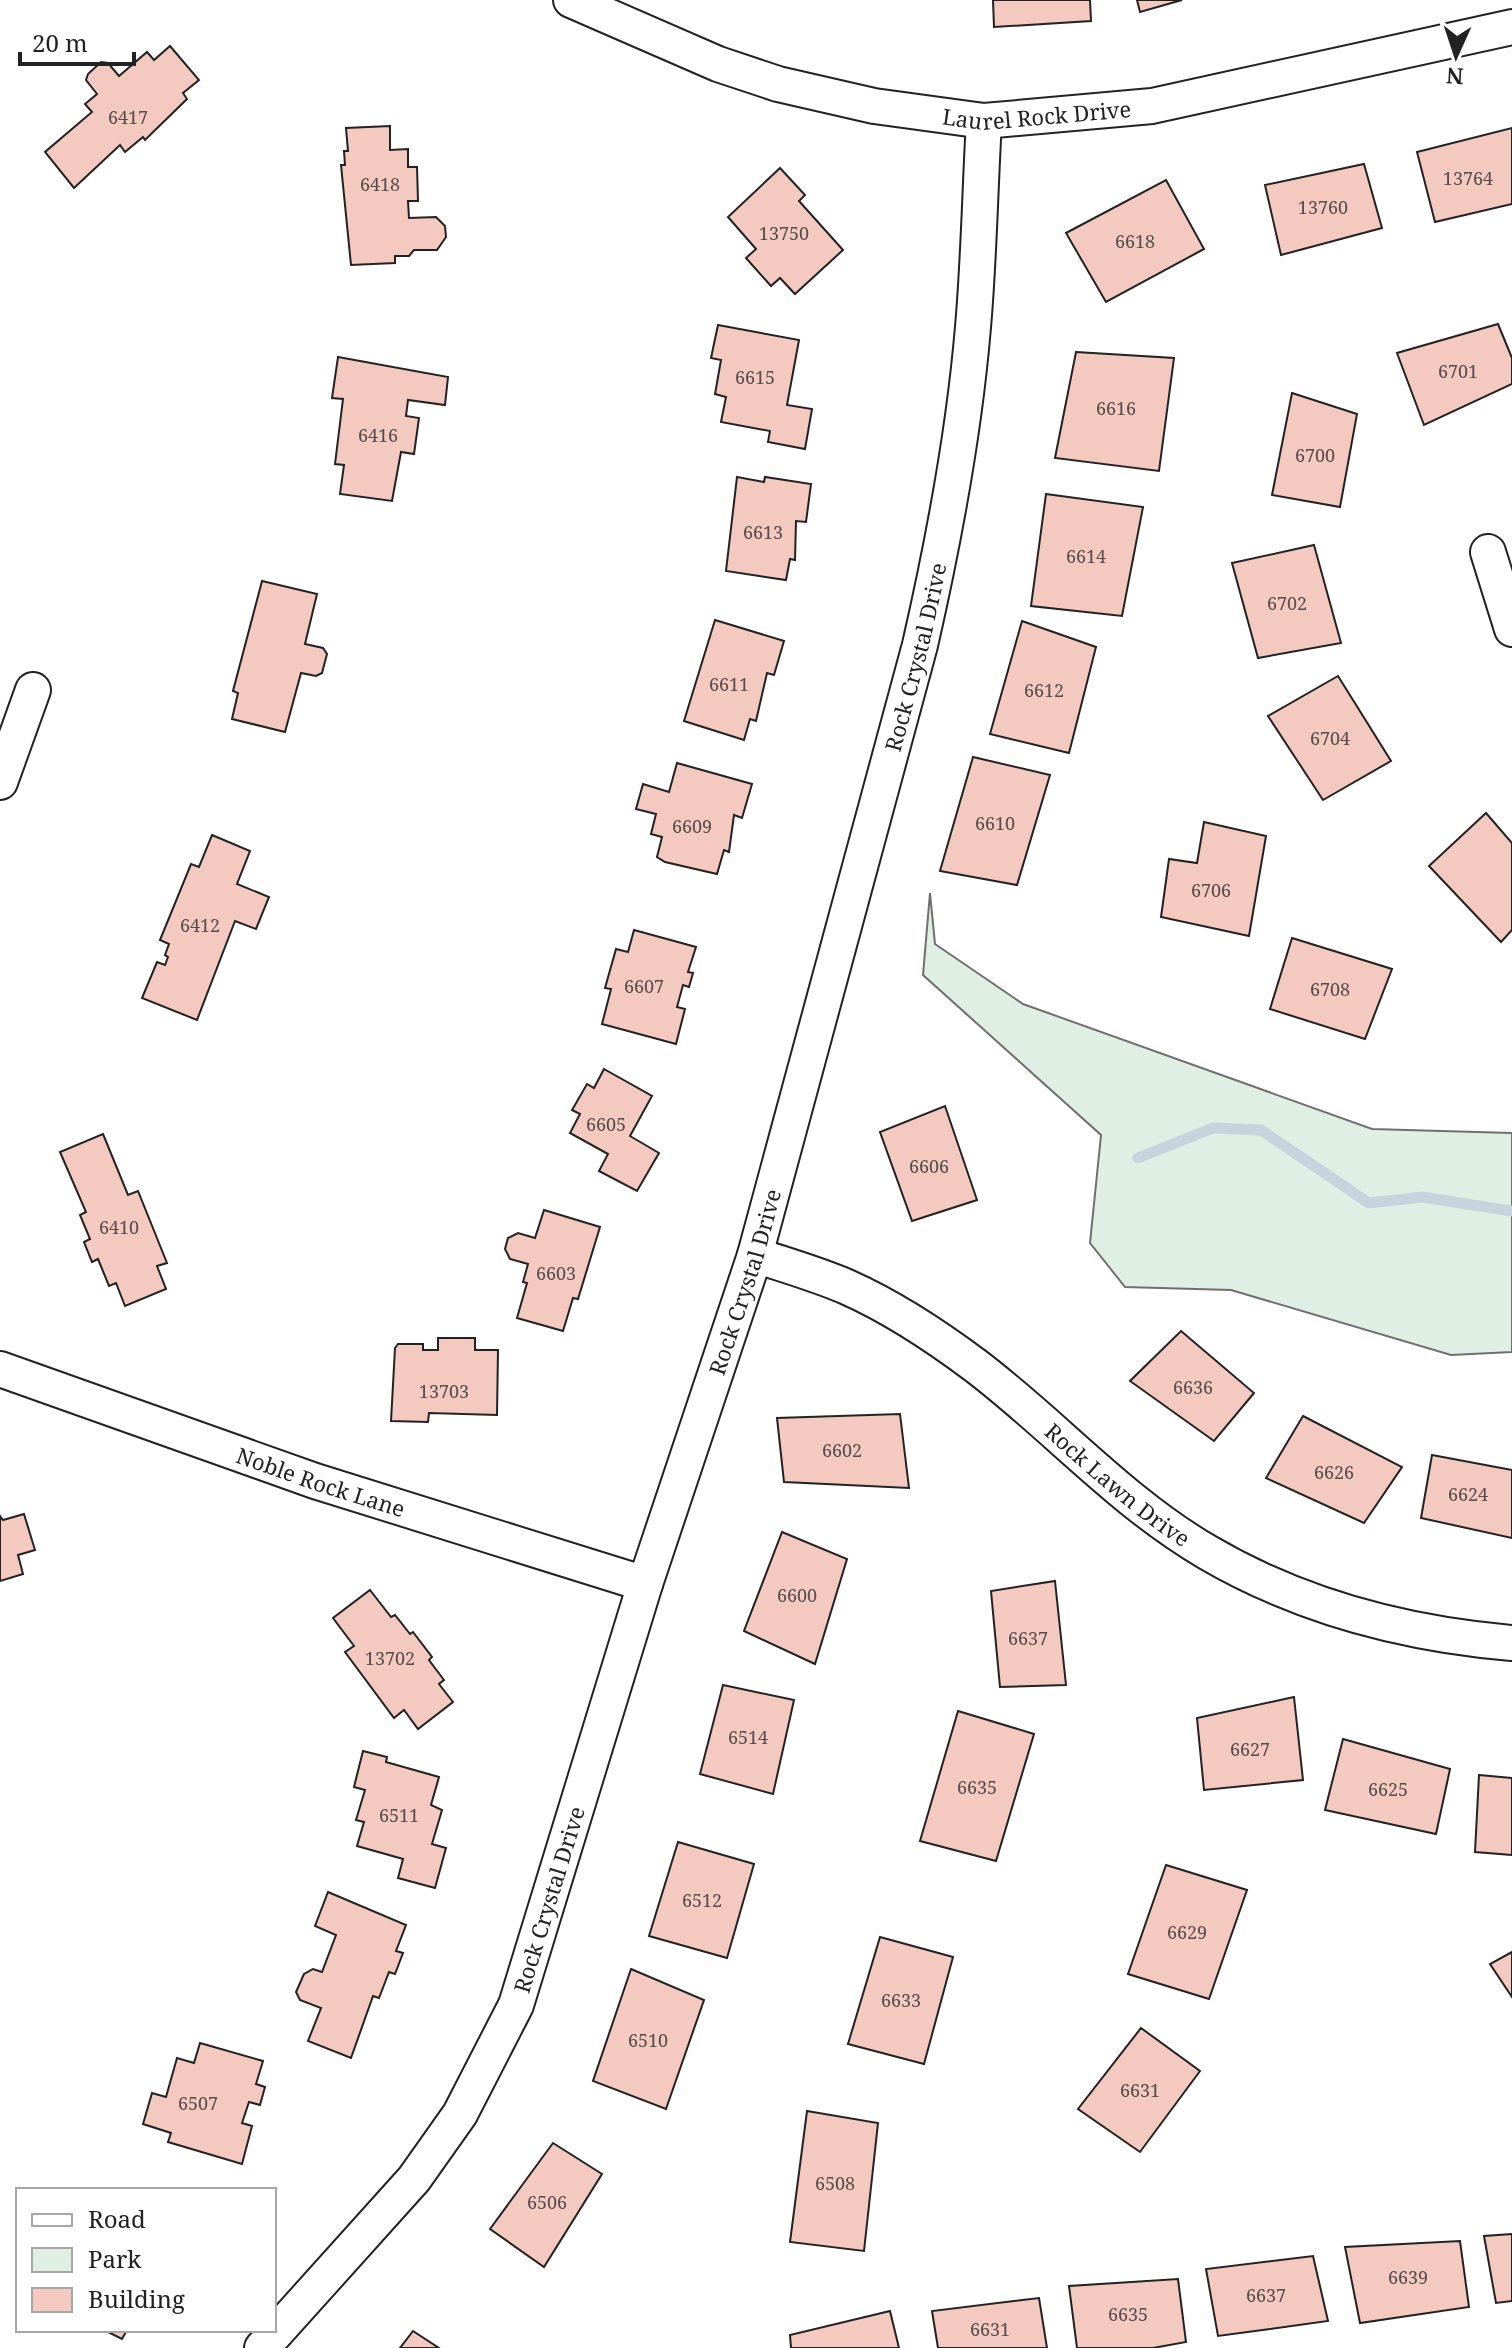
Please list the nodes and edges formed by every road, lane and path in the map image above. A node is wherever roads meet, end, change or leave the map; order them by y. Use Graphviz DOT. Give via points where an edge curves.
graph roads {
  1 [pos="571,0"];
  2 [pos="1512,27"];
  3 [pos="984,121"];
  4 [pos="1488,552"];
  5 [pos="1512,629"];
  6 [pos="33,690"];
  7 [pos="0,782"];
  8 [pos="755,1255"];
  9 [pos="0,1369"];
  10 [pos="645,1584"];
  11 [pos="1512,1643"];
  12 [pos="262,2348"];
  1 -- 3 [label="street, Laurel Rock Drive" via="718,64 778,84 874,106"];
  2 -- 3 [label="street, Laurel Rock Drive" via="1152,106"];
  3 -- 8 [label="street, Rock Crystal Drive" via="973,327 941,554"];
  4 -- 5 [label="street"];
  6 -- 7 [label="street"];
  8 -- 10 [label="street, Rock Crystal Drive"];
  8 -- 11 [label="street, Rock Lawn Drive" via="884,1305 976,1366 1120,1492 1209,1553 1358,1616"];
  9 -- 10 [label="street, Noble Rock Lane" via="315,1481"];
  10 -- 12 [label="street, Rock Crystal Drive" via="516,2005 490,2061 414,2179"];
}
